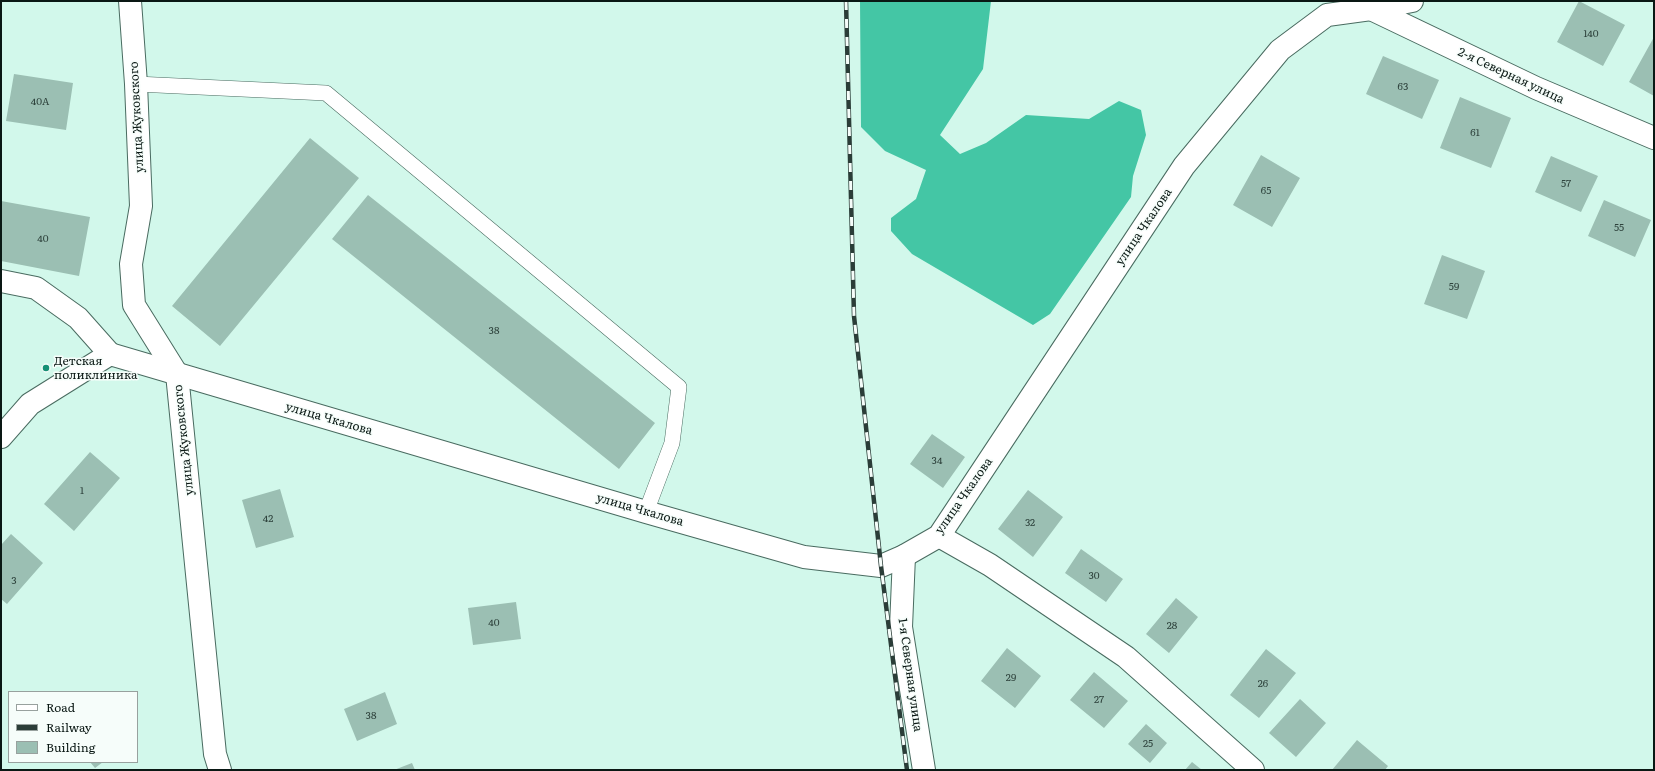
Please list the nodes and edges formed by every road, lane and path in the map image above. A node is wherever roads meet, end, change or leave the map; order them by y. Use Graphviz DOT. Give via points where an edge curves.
graph roads {
  1 [pos="130,1"];
  2 [pos="1412,1"];
  3 [pos="1371,10"];
  4 [pos="136,84"];
  5 [pos="1654,138"];
  6 [pos="1,282"];
  7 [pos="110,354"];
  8 [pos="177,374"];
  9 [pos="1,437"];
  10 [pos="646,512"];
  11 [pos="939,536"];
  12 [pos="904,556"];
  13 [pos="220,770"];
  14 [pos="924,770"];
  15 [pos="1253,770"];
  1 -- 4 [label="street, улица Жуковского"];
  2 -- 3 [label="street, улица Чкалова"];
  3 -- 5 [label="street, 2-я Северная улица" via="1536,88"];
  3 -- 11 [label="street, улица Чкалова" via="1327,15 1280,50 1189,160"];
  4 -- 8 [label="street, улица Жуковского" via="141,206 131,264 134,305"];
  4 -- 10 [label="lane" via="326,93 679,387 672,443"];
  6 -- 7 [label="street" via="36,288 78,318"];
  7 -- 8 [label="street, улица Чкалова"];
  7 -- 9 [label="street" via="30,404"];
  8 -- 10 [label="street, улица Чкалова"];
  8 -- 13 [label="street, улица Жуковского" via="215,754"];
  10 -- 12 [label="street, улица Чкалова" via="804,557 881,566"];
  11 -- 12 [label="street, улица Чкалова"];
  11 -- 15 [label="street" via="990,565 1126,657"];
  12 -- 14 [label="street, 1-я Северная улица" via="902,627"];
}
